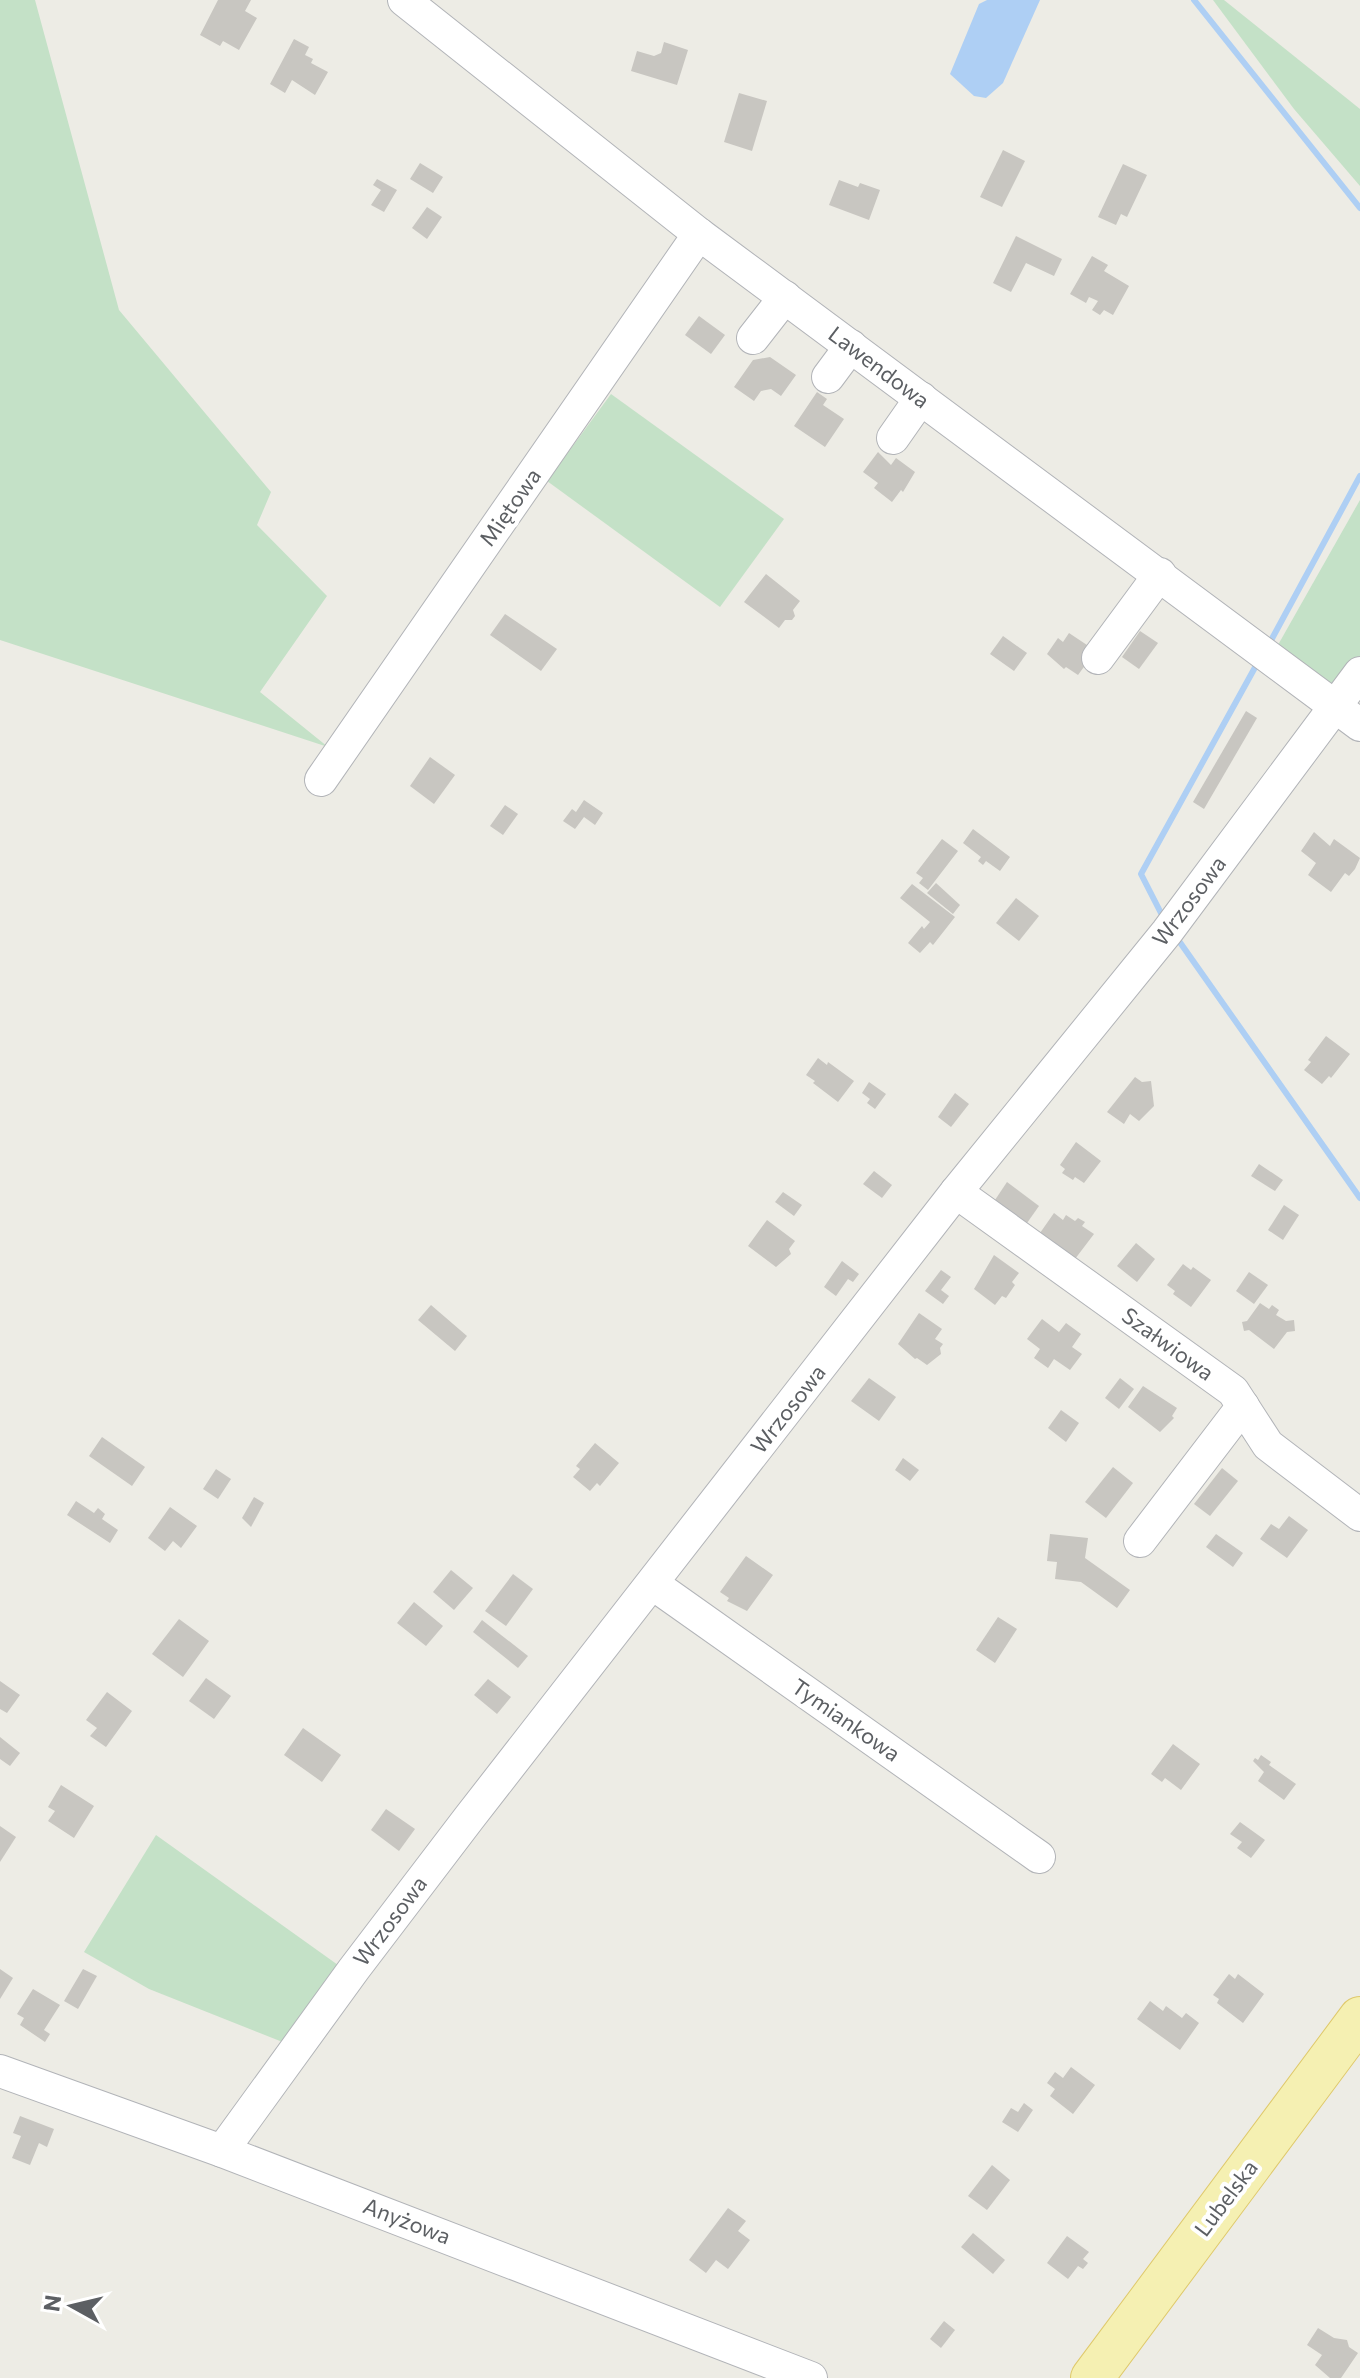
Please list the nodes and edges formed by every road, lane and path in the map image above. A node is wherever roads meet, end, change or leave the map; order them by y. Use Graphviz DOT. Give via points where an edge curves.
graph roads {
  1 [pos="404,0"];
  2 [pos="699,234"];
  3 [pos="785,297"];
  4 [pos="753,338"];
  5 [pos="851,346"];
  6 [pos="828,377"];
  7 [pos="921,398"];
  8 [pos="893,438"];
  9 [pos="1160,574"];
  10 [pos="1098,658"];
  11 [pos="1360,673"];
  12 [pos="1348,716"];
  13 [pos="321,780"];
  14 [pos="956,1192"];
  15 [pos="1243,1406"];
  16 [pos="1360,1515"];
  17 [pos="1140,1541"];
  18 [pos="653,1584"];
  19 [pos="1039,1857"];
  20 [pos="1360,2018"];
  21 [pos="0,2071"];
  22 [pos="222,2151"];
  23 [pos="1108,2372"];
  24 [pos="811,2378"];
  1 -- 2 [label="street, Lawendowa"];
  2 -- 3 [label="street, Lawendowa"];
  2 -- 13 [label="street, Miętowa"];
  3 -- 4 [label="street"];
  3 -- 5 [label="street, Lawendowa"];
  5 -- 6 [label="street"];
  5 -- 7 [label="street, Lawendowa"];
  7 -- 8 [label="street"];
  7 -- 9 [label="street, Lawendowa"];
  9 -- 10 [label="street"];
  9 -- 12 [label="street, Lawendowa"];
  11 -- 12 [label="street, Wrzosowa"];
  12 -- 14 [label="street, Wrzosowa"];
  14 -- 15 [label="street, Szałwiowa" via="1233,1391"];
  14 -- 18 [label="street, Wrzosowa"];
  15 -- 16 [label="street, Szałwiowa" via="1268,1445"];
  15 -- 17 [label="street"];
  18 -- 19 [label="street, Tymiankowa"];
  18 -- 22 [label="street, Wrzosowa" via="354,1969"];
  20 -- 23 [label="main road, Lubelska"];
  21 -- 22 [label="street, Anyżowa"];
  22 -- 24 [label="street, Anyżowa"];
}
